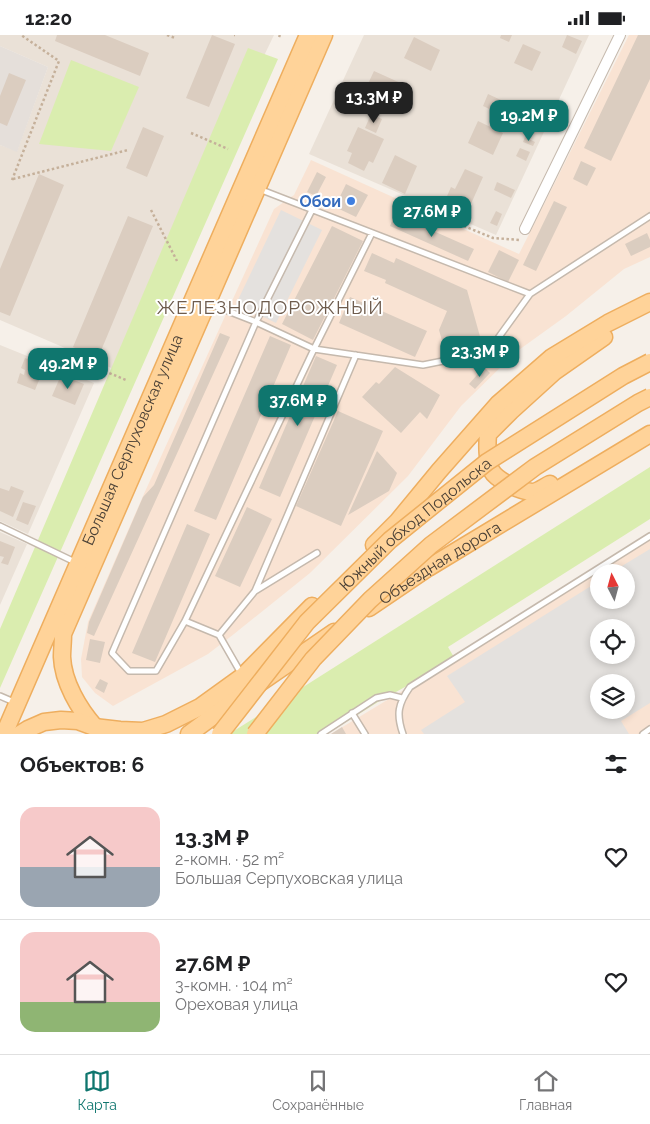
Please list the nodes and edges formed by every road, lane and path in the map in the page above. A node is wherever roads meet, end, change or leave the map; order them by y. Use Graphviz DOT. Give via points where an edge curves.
graph roads {
  1 [pos="21,35"];
  2 [pos="167,35"];
  3 [pos="308,35"];
  4 [pos="324,35"];
  5 [pos="620,35"];
  6 [pos="175,38"];
  7 [pos="191,133"];
  8 [pos="228,149"];
  9 [pos="128,150"];
  10 [pos="257,189"];
  11 [pos="413,205"];
  12 [pos="151,210"];
  13 [pos="312,210"];
  14 [pos="650,216"];
  15 [pos="525,229"];
  16 [pos="372,233"];
  17 [pos="177,261"];
  18 [pos="530,295"];
  19 [pos="207,303"];
  20 [pos="650,304"];
  21 [pos="256,322"];
  22 [pos="314,349"];
  23 [pos="54,350"];
  24 [pos="356,355"];
  25 [pos="650,362"];
  26 [pos="126,380"];
  27 [pos="650,397"];
  28 [pos="650,434"];
  29 [pos="625,449"];
  30 [pos="0,526"];
  31 [pos="650,536"];
  32 [pos="317,553"];
  33 [pos="77,563"];
  34 [pos="255,591"];
  35 [pos="184,621"];
  36 [pos="219,635"];
  37 [pos="243,676"];
  38 [pos="0,696"];
  39 [pos="402,698"];
  40 [pos="17,703"];
  41 [pos="352,713"];
  42 [pos="100,730"];
  43 [pos="4,734"];
  44 [pos="20,734"];
  45 [pos="189,734"];
  46 [pos="220,734"];
  47 [pos="255,734"];
  48 [pos="321,734"];
  49 [pos="365,734"];
  50 [pos="403,734"];
  1 -- 9 [label="path" via="60,61 12,179"];
  2 -- 6 [label="path"];
  3 -- 33 [label="main road, Большая Серпуховская улица"];
  4 -- 10 [label="main road, Большая Серпуховская улица"];
  5 -- 15 [label="street"];
  7 -- 8 [label="path"];
  10 -- 13 [label="lane"];
  10 -- 19 [label="main road, Большая Серпуховская улица"];
  11 -- 15 [label="path" via="493,238 520,240"];
  12 -- 17 [label="path"];
  13 -- 16 [label="lane"];
  13 -- 21 [label="lane"];
  14 -- 18 [label="lane"];
  16 -- 18 [label="lane"];
  16 -- 22 [label="lane"];
  18 -- 24 [label="lane" via="488,352 423,365"];
  19 -- 21 [label="lane"];
  19 -- 42 [label="main road, Большая Серпуховская улица" via="63,634 62,659 66,679 82,710"];
  20 -- 29 [label="main road" via="554,372 488,434 487,450 491,470 502,481 534,492"];
  20 -- 37 [label="main road" via="608,323 552,357 498,404 397,523"];
  21 -- 22 [label="lane"];
  21 -- 35 [label="lane" via="112,653 129,671 156,671"];
  22 -- 24 [label="lane"];
  22 -- 35 [label="lane"];
  23 -- 26 [label="path"];
  24 -- 34 [label="lane"];
  25 -- 46 [label="main road, Южный обход Подольска, bridge" via="487,462 390,540 307,622"];
  27 -- 47 [label="main road, Южный обход Подольска, bridge" via="535,467 431,545 370,600 314,659"];
  28 -- 29 [label="main road, Объездная дорога"];
  29 -- 45 [label="main road, Объездная дорога" via="428,568"];
  30 -- 33 [label="lane"];
  31 -- 39 [label="lane" via="410,687"];
  32 -- 34 [label="lane"];
  33 -- 40 [label="main road, Большая Серпуховская улица"];
  34 -- 36 [label="lane"];
  35 -- 36 [label="lane"];
  36 -- 37 [label="lane"];
  37 -- 42 [label="main road" via="200,707 166,723 143,731"];
  38 -- 40 [label="lane"];
  39 -- 41 [label="lane" via="390,695 376,698"];
  39 -- 50 [label="lane" via="398,710"];
  40 -- 43 [label="main road, Большая Серпуховская улица"];
  41 -- 48 [label="lane"];
  41 -- 49 [label="lane"];
  42 -- 44 [label="main road" via="78,721 61,720 44,722"];
}
